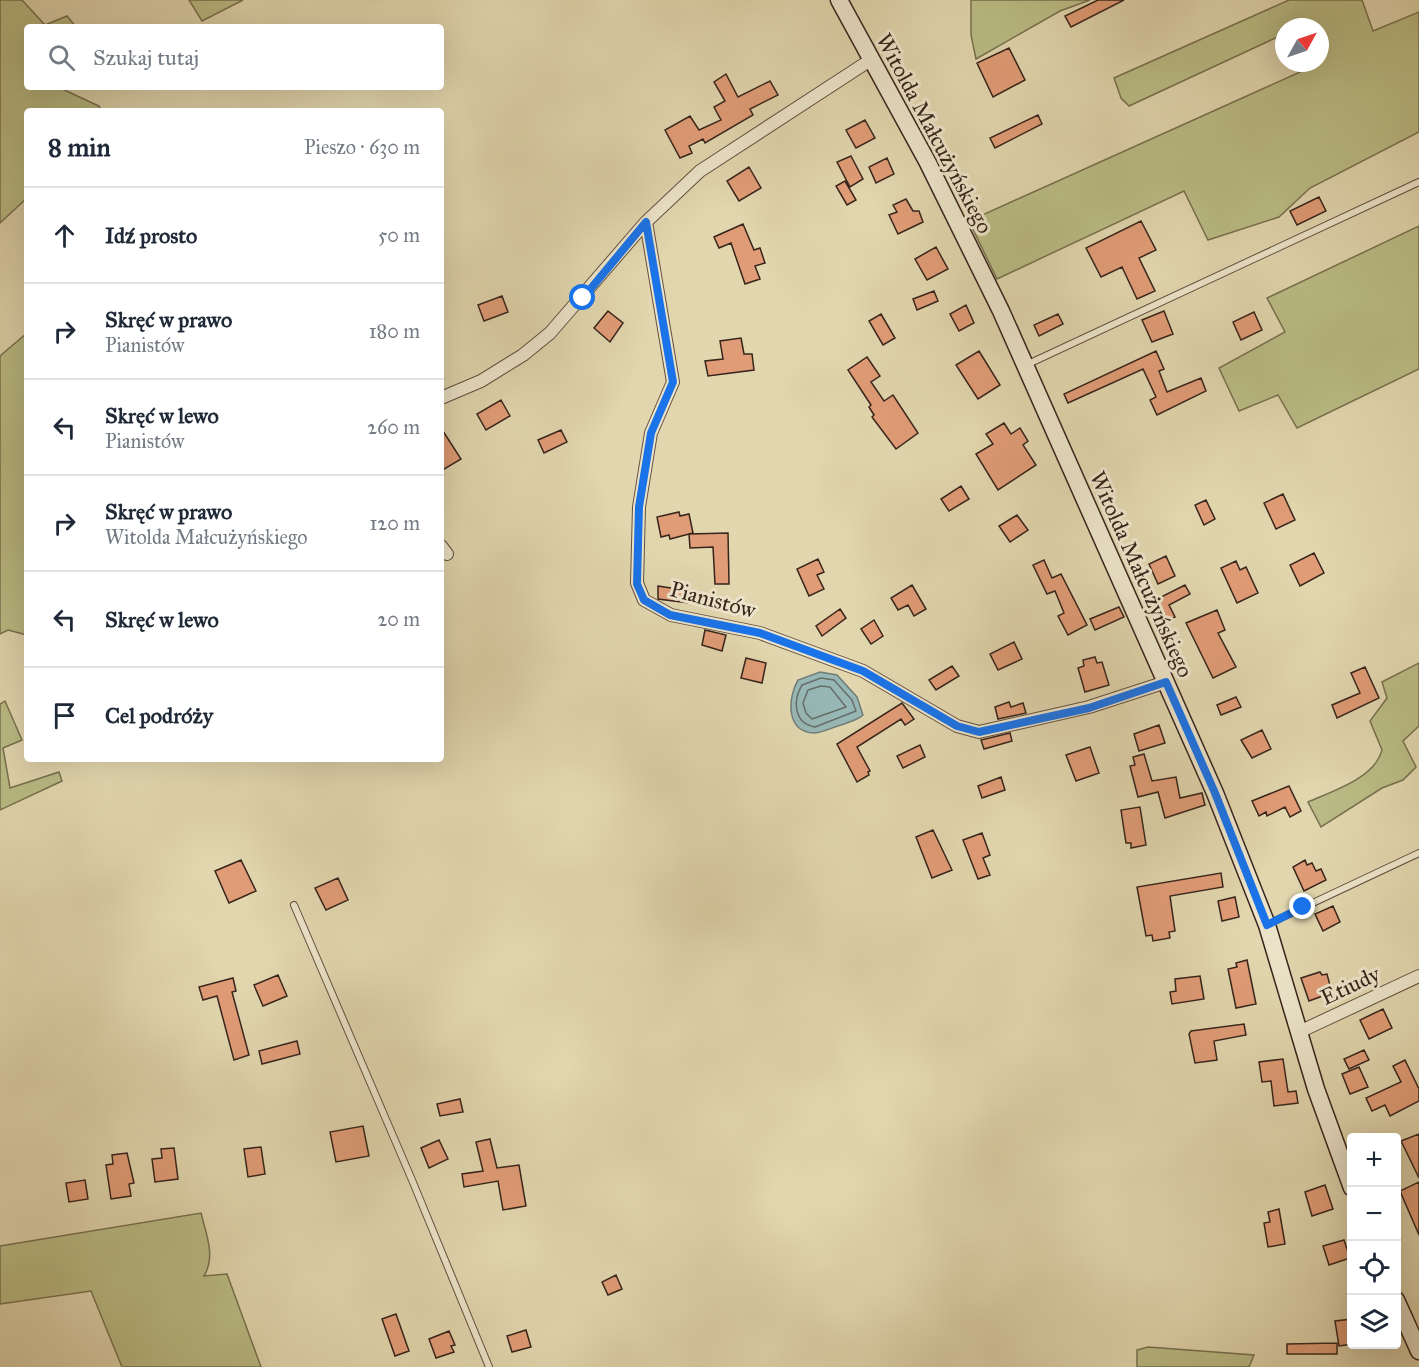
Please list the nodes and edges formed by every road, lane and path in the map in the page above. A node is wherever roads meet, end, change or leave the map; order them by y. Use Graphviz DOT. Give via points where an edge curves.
graph roads {
  1 [pos="839,0"];
  2 [pos="872,59"];
  3 [pos="1419,182"];
  4 [pos="646,222"];
  5 [pos="1025,366"];
  6 [pos="444,397"];
  7 [pos="1166,682"];
  8 [pos="1419,852"];
  9 [pos="294,905"];
  10 [pos="1267,925"];
  11 [pos="1419,976"];
  12 [pos="1299,1032"];
  13 [pos="1352,1187"];
  14 [pos="1401,1311"];
  15 [pos="1419,1351"];
  16 [pos="489,1367"];
  1 -- 2 [label="street, Witolda Małcużyńskiego"];
  2 -- 4 [label="street" via="700,171"];
  2 -- 5 [label="street, Witolda Małcużyńskiego" via="975,257"];
  3 -- 5 [label="lane"];
  4 -- 6 [label="street" via="550,333 481,381"];
  4 -- 7 [label="street, Pianistów" via="673,382 651,433 639,507 637,584 644,600 670,615 760,633 863,671 957,726 979,732 1089,708"];
  5 -- 7 [label="street, Witolda Małcużyńskiego"];
  7 -- 10 [label="street, Witolda Małcużyńskiego"];
  8 -- 10 [label="lane"];
  9 -- 16 [label="lane"];
  10 -- 12 [label="street, Witolda Małcużyńskiego"];
  11 -- 12 [label="street, Etiudy"];
  12 -- 13 [label="street, Witolda Małcużyńskiego"];
  14 -- 15 [label="street"];
}
